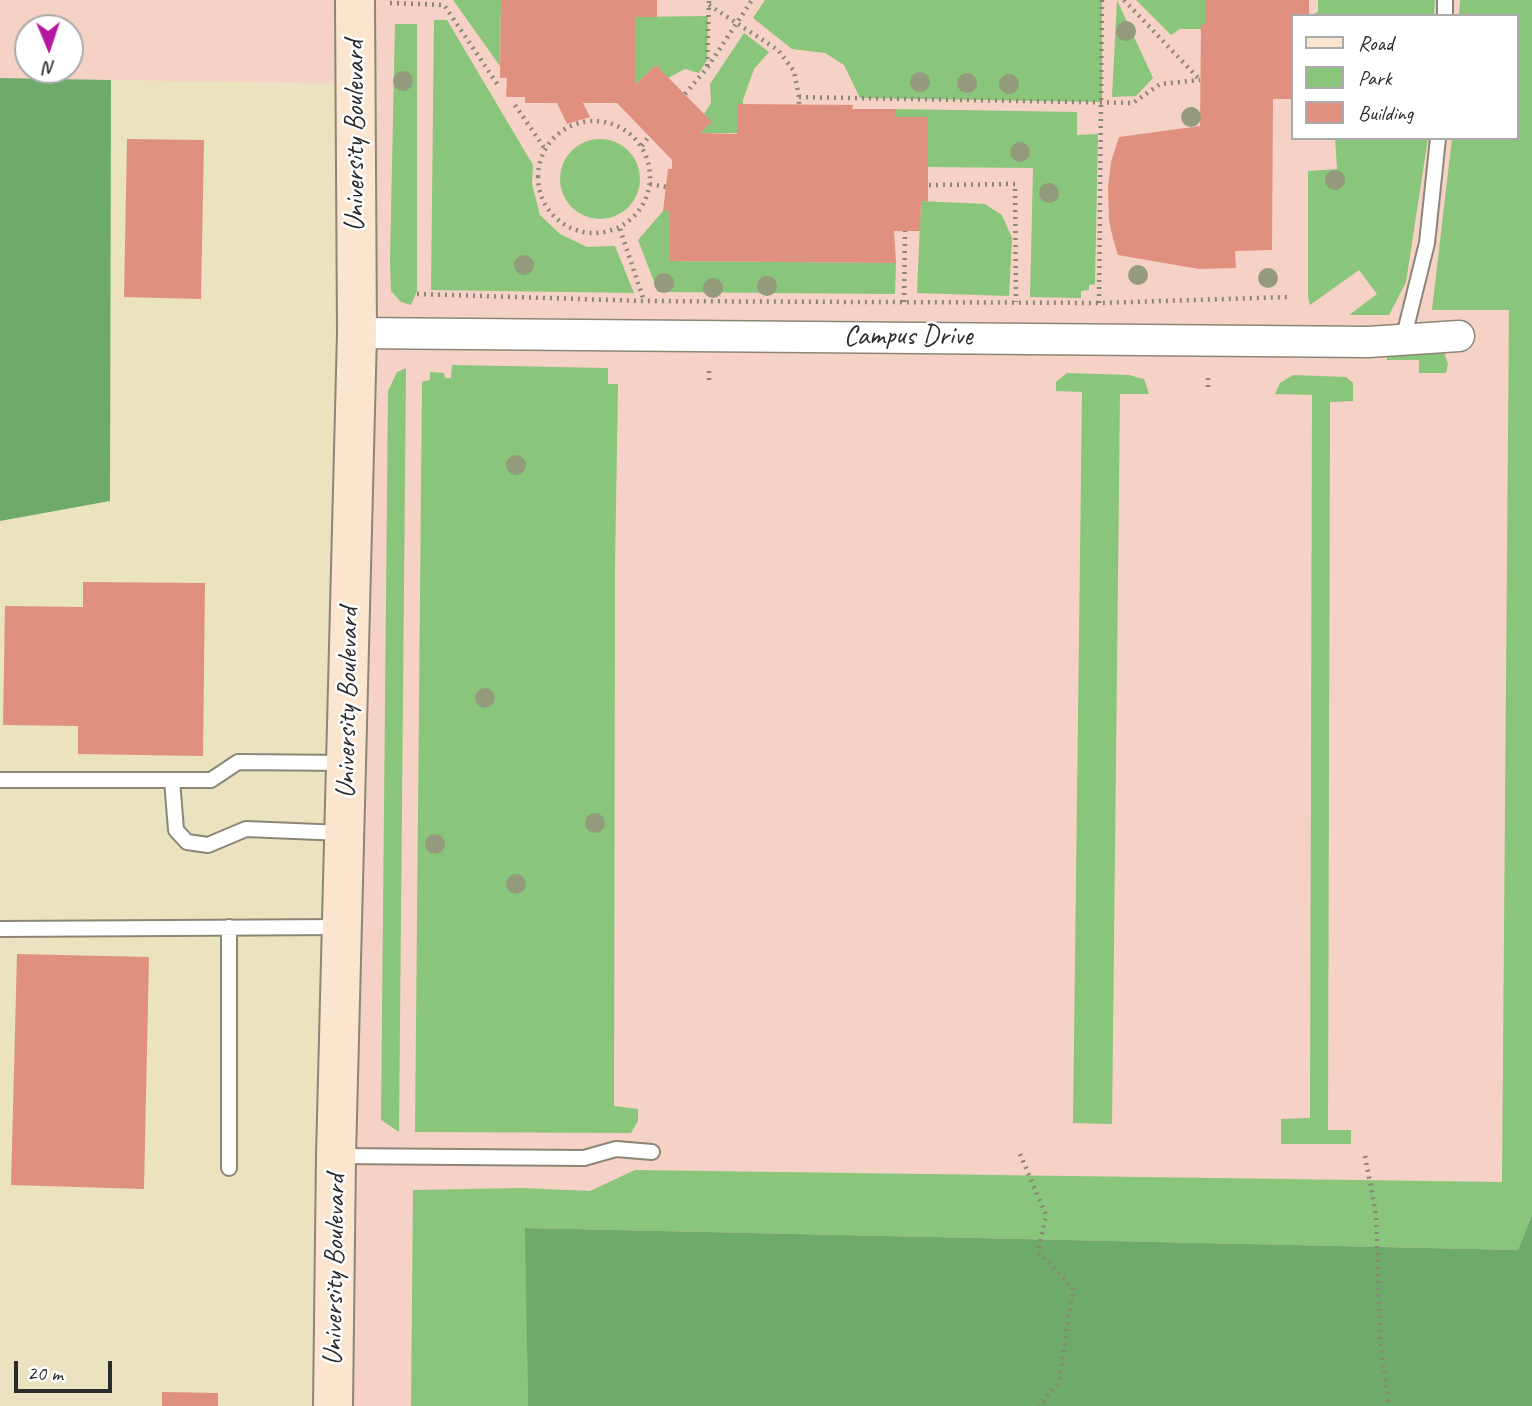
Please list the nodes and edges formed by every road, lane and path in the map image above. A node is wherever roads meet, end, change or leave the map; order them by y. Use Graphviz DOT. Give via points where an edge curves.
graph roads {
  1 [pos="752,0"];
  2 [pos="1102,0"];
  3 [pos="1124,0"];
  4 [pos="355,1"];
  5 [pos="709,2"];
  6 [pos="737,23"];
  7 [pos="707,68"];
  8 [pos="498,85"];
  9 [pos="685,94"];
  10 [pos="799,97"];
  11 [pos="1102,102"];
  12 [pos="515,105"];
  13 [pos="799,105"];
  14 [pos="649,136"];
  15 [pos="1438,140"];
  16 [pos="642,146"];
  17 [pos="545,149"];
  18 [pos="650,184"];
  19 [pos="929,185"];
  20 [pos="666,187"];
  21 [pos="620,229"];
  22 [pos="905,231"];
  23 [pos="417,294"];
  24 [pos="1290,297"];
  25 [pos="644,301"];
  26 [pos="904,302"];
  27 [pos="1016,302"];
  28 [pos="1099,303"];
  29 [pos="357,333"];
  30 [pos="1459,336"];
  31 [pos="1403,340"];
  32 [pos="709,371"];
  33 [pos="1208,378"];
  34 [pos="709,385"];
  35 [pos="1208,392"];
  36 [pos="346,763"];
  37 [pos="0,780"];
  38 [pos="172,780"];
  39 [pos="344,833"];
  40 [pos="229,927"];
  41 [pos="342,927"];
  42 [pos="0,929"];
  43 [pos="652,1152"];
  44 [pos="1020,1154"];
  45 [pos="336,1156"];
  46 [pos="1365,1156"];
  47 [pos="229,1168"];
  48 [pos="333,1406"];
  49 [pos="1039,1406"];
  50 [pos="1389,1406"];
  1 -- 6 [label="path"];
  2 -- 11 [label="path"];
  3 -- 11 [label="path" via="1200,80 1160,84 1133,103"];
  4 -- 8 [label="path" via="444,5"];
  4 -- 29 [label="street, University Boulevard"];
  5 -- 6 [label="path"];
  5 -- 7 [label="path"];
  6 -- 7 [label="path"];
  6 -- 10 [label="path" via="778,50 794,71"];
  7 -- 9 [label="path"];
  10 -- 11 [label="path"];
  10 -- 13 [label="path"];
  11 -- 28 [label="path"];
  12 -- 17 [label="path"];
  14 -- 16 [label="path"];
  15 -- 31 [label="lane" via="1427,243"];
  16 -- 17 [label="path" via="621,127 593,120 565,128"];
  16 -- 18 [label="path" via="651,169"];
  17 -- 21 [label="path" via="537,176 550,211 564,225 591,234"];
  18 -- 20 [label="path"];
  18 -- 21 [label="path" via="638,214"];
  19 -- 27 [label="path" via="1015,184"];
  21 -- 25 [label="path"];
  22 -- 26 [label="path"];
  23 -- 25 [label="path"];
  24 -- 28 [label="path"];
  25 -- 26 [label="path"];
  26 -- 27 [label="path"];
  27 -- 28 [label="path"];
  29 -- 31 [label="street, Campus Drive"];
  29 -- 36 [label="street, University Boulevard"];
  30 -- 31 [label="street, Campus Drive"];
  32 -- 34 [label="path"];
  33 -- 35 [label="path"];
  36 -- 38 [label="lane" via="238,762 211,780"];
  36 -- 39 [label="street, University Boulevard"];
  37 -- 38 [label="lane"];
  38 -- 39 [label="lane" via="176,830 187,842 208,845 246,829"];
  39 -- 41 [label="street, University Boulevard"];
  40 -- 41 [label="lane"];
  40 -- 42 [label="lane"];
  40 -- 47 [label="lane"];
  41 -- 45 [label="street, University Boulevard"];
  43 -- 45 [label="lane" via="616,1149 584,1158"];
  44 -- 49 [label="path" via="1046,1214 1038,1252 1073,1288 1059,1382"];
  45 -- 48 [label="street, University Boulevard"];
  46 -- 50 [label="path" via="1376,1214 1380,1342"];
}
